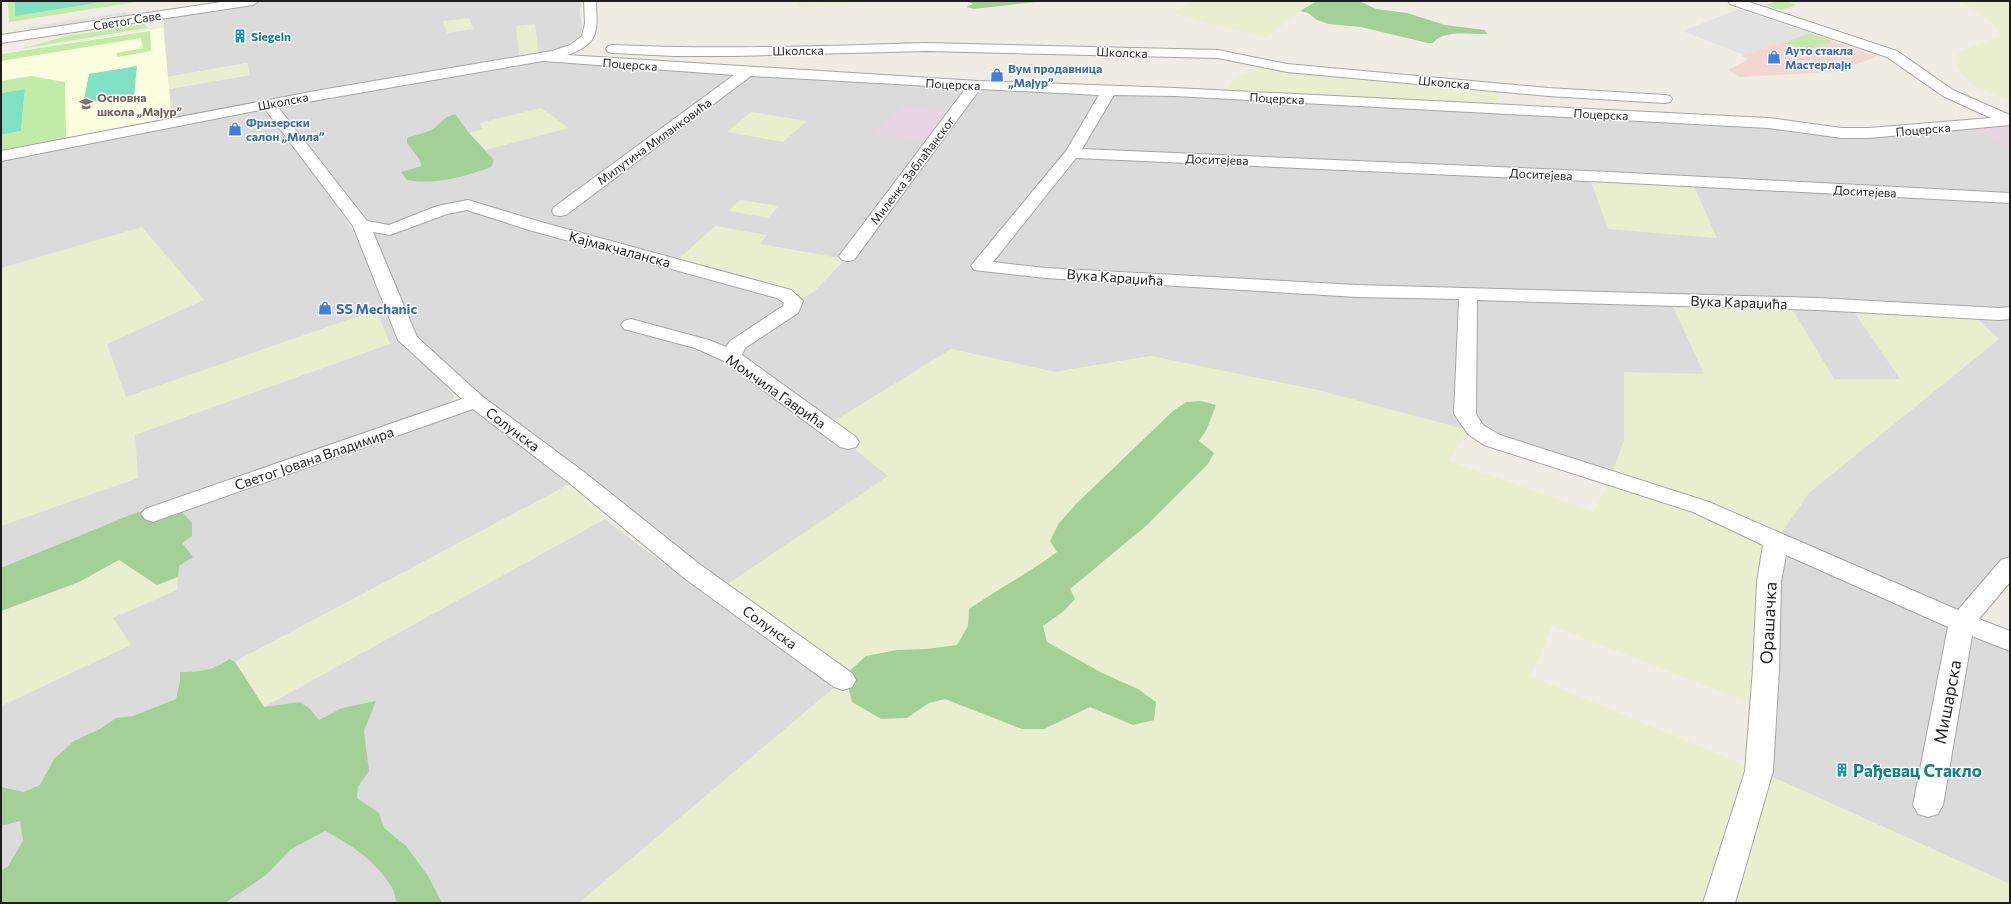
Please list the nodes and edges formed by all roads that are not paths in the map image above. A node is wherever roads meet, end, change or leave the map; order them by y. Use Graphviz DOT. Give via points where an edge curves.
graph roads {
  1 [pos="253,1"];
  2 [pos="590,1"];
  3 [pos="1734,1"];
  4 [pos="1,38"];
  5 [pos="577,47"];
  6 [pos="543,57"];
  7 [pos="747,72"];
  8 [pos="976,85"];
  9 [pos="1106,92"];
  10 [pos="1665,99"];
  11 [pos="269,104"];
  12 [pos="2010,120"];
  13 [pos="1072,153"];
  14 [pos="1,156"];
  15 [pos="2010,198"];
  16 [pos="560,211"];
  17 [pos="361,226"];
  18 [pos="848,256"];
  19 [pos="1468,295"];
  20 [pos="2010,313"];
  21 [pos="631,325"];
  22 [pos="731,357"];
  23 [pos="476,401"];
  24 [pos="848,442"];
  25 [pos="153,514"];
  26 [pos="1776,541"];
  27 [pos="2010,566"];
  28 [pos="1962,622"];
  29 [pos="2010,641"];
  30 [pos="843,680"];
  31 [pos="1928,805"];
  32 [pos="1719,903"];
  1 -- 4 [label="street, Светог Саве"];
  2 -- 5 [label="street" via="588,37"];
  3 -- 12 [label="street" via="1892,54 1939,88"];
  5 -- 6 [label="street, Школска"];
  5 -- 10 [label="street, Школска" via="674,52 926,47 1218,54 1287,68 1548,92"];
  6 -- 7 [label="street, Поцерска"];
  6 -- 11 [label="street, Школска"];
  7 -- 8 [label="street, Поцерска"];
  7 -- 16 [label="street, Милутина Миланковића"];
  8 -- 9 [label="street, Поцерска"];
  8 -- 18 [label="street, Миленка Заблаћанског"];
  9 -- 12 [label="street, Поцерска" via="1175,92 1768,122 1842,133 1869,133"];
  9 -- 13 [label="street, Вука Караџића" via="1107,96"];
  11 -- 14 [label="street, Школска"];
  11 -- 17 [label="street, Солунска"];
  13 -- 15 [label="street, Доситејева"];
  13 -- 19 [label="street, Вука Караџића" via="980,266 1045,273 1279,288"];
  17 -- 22 [label="street, Кајмакчаланска" via="390,230 443,210 468,205 535,226 784,294 794,301 791,309 737,345"];
  17 -- 23 [label="street, Солунска" via="408,340"];
  19 -- 20 [label="street, Вука Караџића" via="1818,304"];
  19 -- 26 [label="street" via="1465,414 1477,433 1701,507"];
  21 -- 22 [label="street, Момчила Гаврића" via="702,344"];
  22 -- 24 [label="street, Момчила Гаврића"];
  23 -- 25 [label="street, Светог Јована Владимира"];
  23 -- 30 [label="street, Солунска" via="576,477 693,572"];
  26 -- 28 [label="street"];
  26 -- 32 [label="street, Орашачка" via="1769,582 1759,771"];
  27 -- 28 [label="street"];
  28 -- 29 [label="street"];
  28 -- 31 [label="street, Мишарска"];
}
